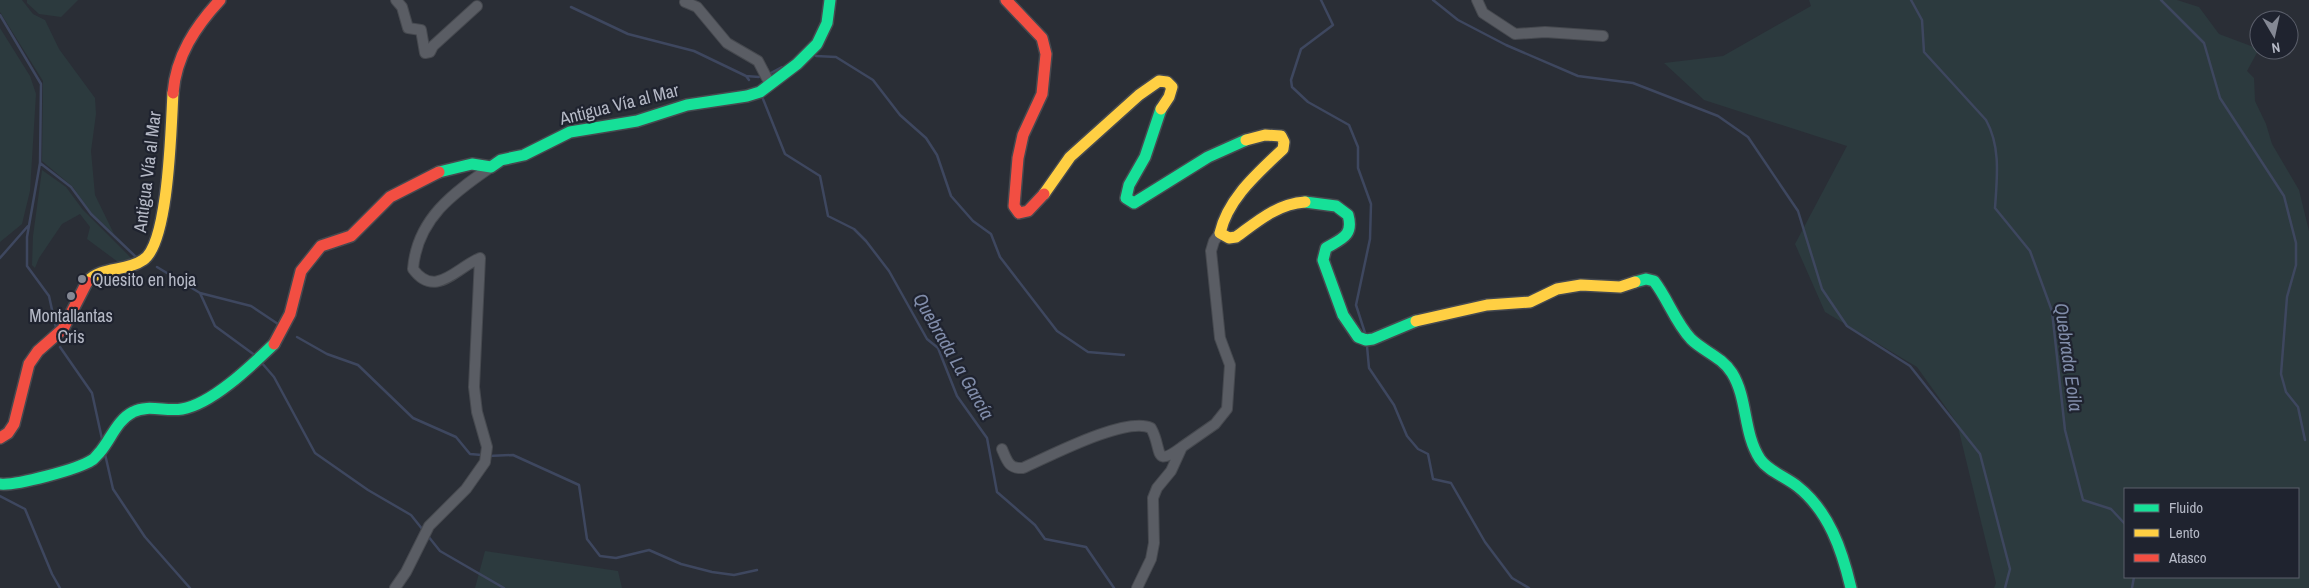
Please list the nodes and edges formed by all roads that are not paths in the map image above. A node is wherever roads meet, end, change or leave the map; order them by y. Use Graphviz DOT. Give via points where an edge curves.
graph roads {
  1 [pos="220,0"];
  2 [pos="396,0"];
  3 [pos="830,0"];
  4 [pos="1006,0"];
  5 [pos="1477,0"];
  6 [pos="685,2"];
  7 [pos="477,6"];
  8 [pos="1603,36"];
  9 [pos="770,84"];
  10 [pos="491,168"];
  11 [pos="1220,233"];
  12 [pos="0,438"];
  13 [pos="1182,447"];
  14 [pos="1002,449"];
  15 [pos="0,484"];
  16 [pos="395,588"];
  17 [pos="1138,588"];
  18 [pos="1851,588"];
  1 -- 12 [label="street, Antigua Vía al Mar" via="190,39 177,68 166,183 156,246 148,258 90,280 62,330 30,361 22,382 17,419 10,432"];
  2 -- 7 [label="street" via="402,7 408,28 421,30 425,53 430,52"];
  3 -- 9 [label="street, Antigua Vía al Mar" via="827,23 817,44"];
  4 -- 11 [label="street" via="1042,38 1046,54 1042,94 1018,158 1015,209 1019,213 1028,211 1048,190 1070,157 1159,81 1172,87 1171,95 1160,110 1144,161 1126,191 1129,202 1140,201 1238,142 1274,134 1281,136 1284,142 1283,150 1246,186 1232,206"];
  5 -- 8 [label="street" via="1483,13 1515,34 1545,32"];
  6 -- 9 [label="street" via="697,7 727,43 758,61"];
  9 -- 10 [label="street, Antigua Vía al Mar" via="747,96 687,105 637,120 570,132 524,155 501,160"];
  10 -- 15 [label="street" via="472,164 435,173 390,197 351,236 321,246 301,271 285,329 278,341 194,407 178,410 140,408 120,422 91,461 59,473"];
  10 -- 16 [label="street" via="446,200 423,232 414,255 413,269 419,277 439,283 480,258 474,387 487,447 485,462 466,489 429,526"];
  11 -- 13 [label="street" via="1211,252 1220,338 1230,365 1227,409 1215,424"];
  11 -- 18 [label="street" via="1229,238 1236,237 1277,208 1293,203 1312,202 1342,208 1350,217 1350,228 1344,237 1326,248 1323,260 1343,315 1358,337 1366,340 1408,323 1486,305 1530,302 1570,287 1590,284 1620,287 1646,279 1654,281 1691,339 1722,361 1731,372 1761,461 1792,481 1819,508 1830,525 1846,562"];
  13 -- 14 [label="street" via="1163,457 1151,428 1134,424 1092,438 1024,468 1009,466"];
  13 -- 17 [label="street" via="1178,461 1153,498 1154,543 1151,559"];
}
